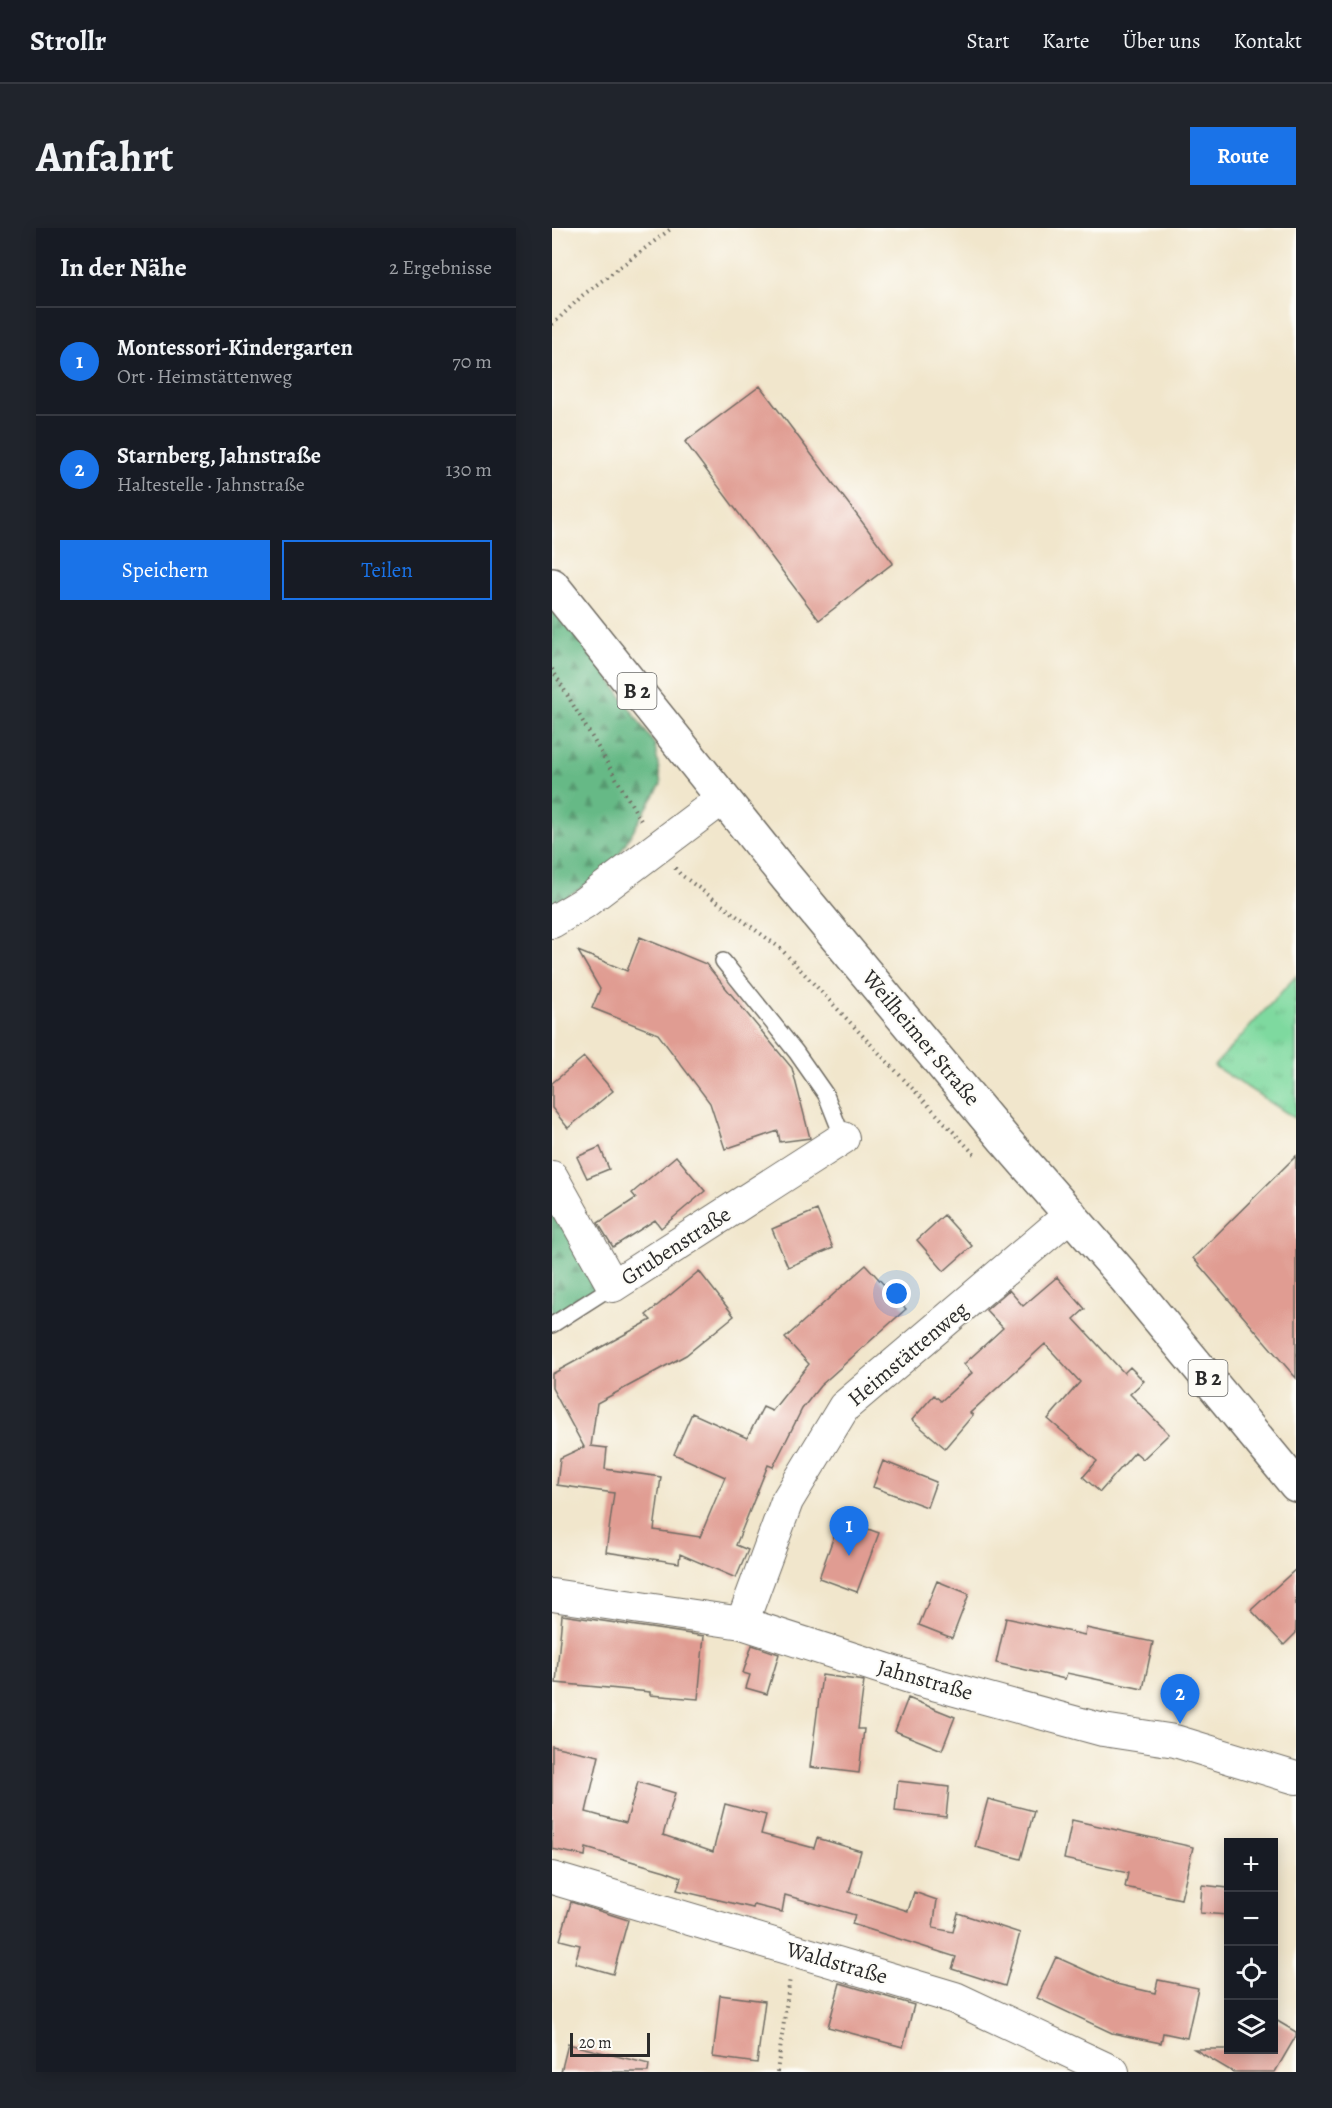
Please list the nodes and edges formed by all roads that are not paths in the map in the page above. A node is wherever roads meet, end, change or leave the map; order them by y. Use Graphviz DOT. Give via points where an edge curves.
graph roads {
  1 [pos="552,585"];
  2 [pos="723,798"];
  3 [pos="552,922"];
  4 [pos="723,961"];
  5 [pos="843,1138"];
  6 [pos="552,1177"];
  7 [pos="1071,1214"];
  8 [pos="613,1286"];
  9 [pos="552,1325"];
  10 [pos="1296,1485"];
  11 [pos="552,1595"];
  12 [pos="742,1623"];
  13 [pos="1296,1778"];
  14 [pos="552,1878"];
  15 [pos="1113,2072"];
  1 -- 2 [label="main road, Weilheimer Straße / B 2"];
  2 -- 3 [label="street" via="584,903"];
  2 -- 7 [label="main road, Weilheimer Straße / B 2" via="1004,1139"];
  4 -- 5 [label="lane" via="826,1095"];
  5 -- 8 [label="street, Grubenstraße"];
  6 -- 8 [label="street, Grubenstraße"];
  7 -- 10 [label="main road, Weilheimer Straße / B 2"];
  7 -- 12 [label="street, Heimstättenweg" via="844,1407 787,1501"];
  8 -- 9 [label="lane"];
  11 -- 12 [label="street, Jahnstraße"];
  12 -- 13 [label="street, Jahnstraße" via="919,1680 1103,1730 1176,1741"];
  14 -- 15 [label="street, Waldstraße" via="955,1998"];
}
